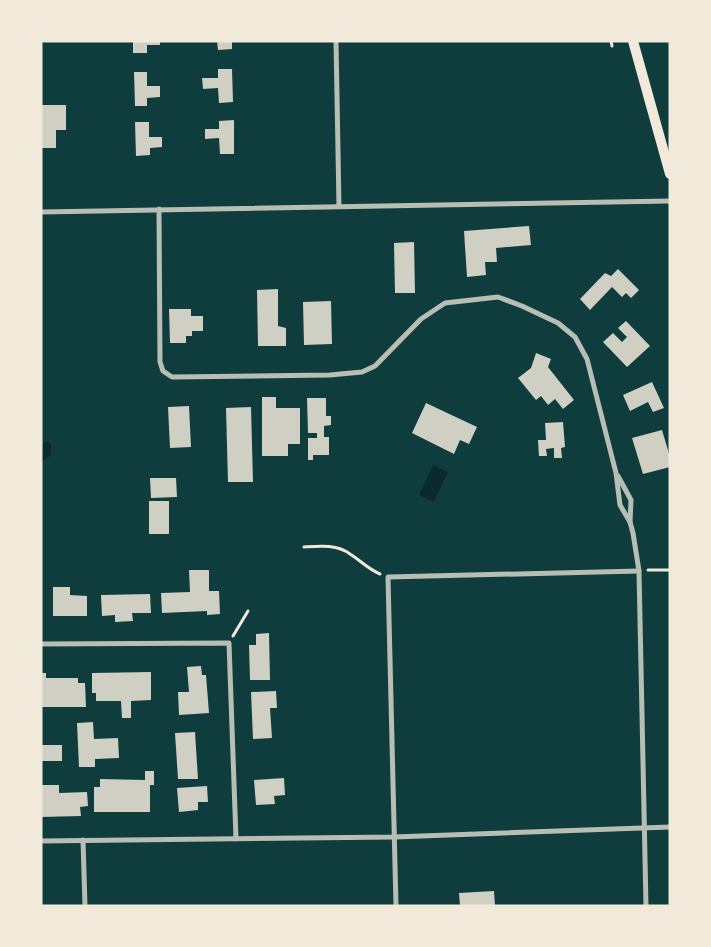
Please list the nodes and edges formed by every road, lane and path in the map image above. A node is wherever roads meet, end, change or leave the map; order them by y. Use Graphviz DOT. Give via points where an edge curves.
graph roads {
  1 [pos="336,41"];
  2 [pos="611,41"];
  3 [pos="635,42"];
  4 [pos="612,46"];
  5 [pos="670,174"];
  6 [pos="670,201"];
  7 [pos="339,206"];
  8 [pos="159,210"];
  9 [pos="41,212"];
  10 [pos="616,473"];
  11 [pos="630,522"];
  12 [pos="304,547"];
  13 [pos="670,570"];
  14 [pos="640,571"];
  15 [pos="388,577"];
  16 [pos="248,611"];
  17 [pos="229,643"];
  18 [pos="41,644"];
  19 [pos="644,827"];
  20 [pos="670,827"];
  21 [pos="394,837"];
  22 [pos="236,838"];
  23 [pos="41,840"];
  24 [pos="83,840"];
  25 [pos="85,906"];
  26 [pos="396,906"];
  27 [pos="646,906"];
  1 -- 7 [label="street"];
  2 -- 4 [label="path"];
  3 -- 5 [label="main road"];
  6 -- 7 [label="street"];
  7 -- 8 [label="street"];
  8 -- 9 [label="street"];
  8 -- 10 [label="street" via="160,362 163,371 172,376 273,377 362,372 375,366 421,319 445,304 498,297 558,323 575,337 587,359"];
  10 -- 11 [label="street" via="620,505"];
  10 -- 11 [label="street" via="631,500"];
  11 -- 14 [label="street"];
  12 -- 15 [label="path" via="329,546 348,552 368,569"];
  13 -- 14 [label="path"];
  14 -- 15 [label="street"];
  14 -- 19 [label="street"];
  15 -- 21 [label="street"];
  16 -- 17 [label="path"];
  17 -- 18 [label="street"];
  17 -- 22 [label="street"];
  19 -- 20 [label="street"];
  19 -- 21 [label="street"];
  19 -- 27 [label="street"];
  21 -- 22 [label="street"];
  21 -- 26 [label="street"];
  22 -- 24 [label="street"];
  23 -- 24 [label="street"];
  24 -- 25 [label="street"];
}
